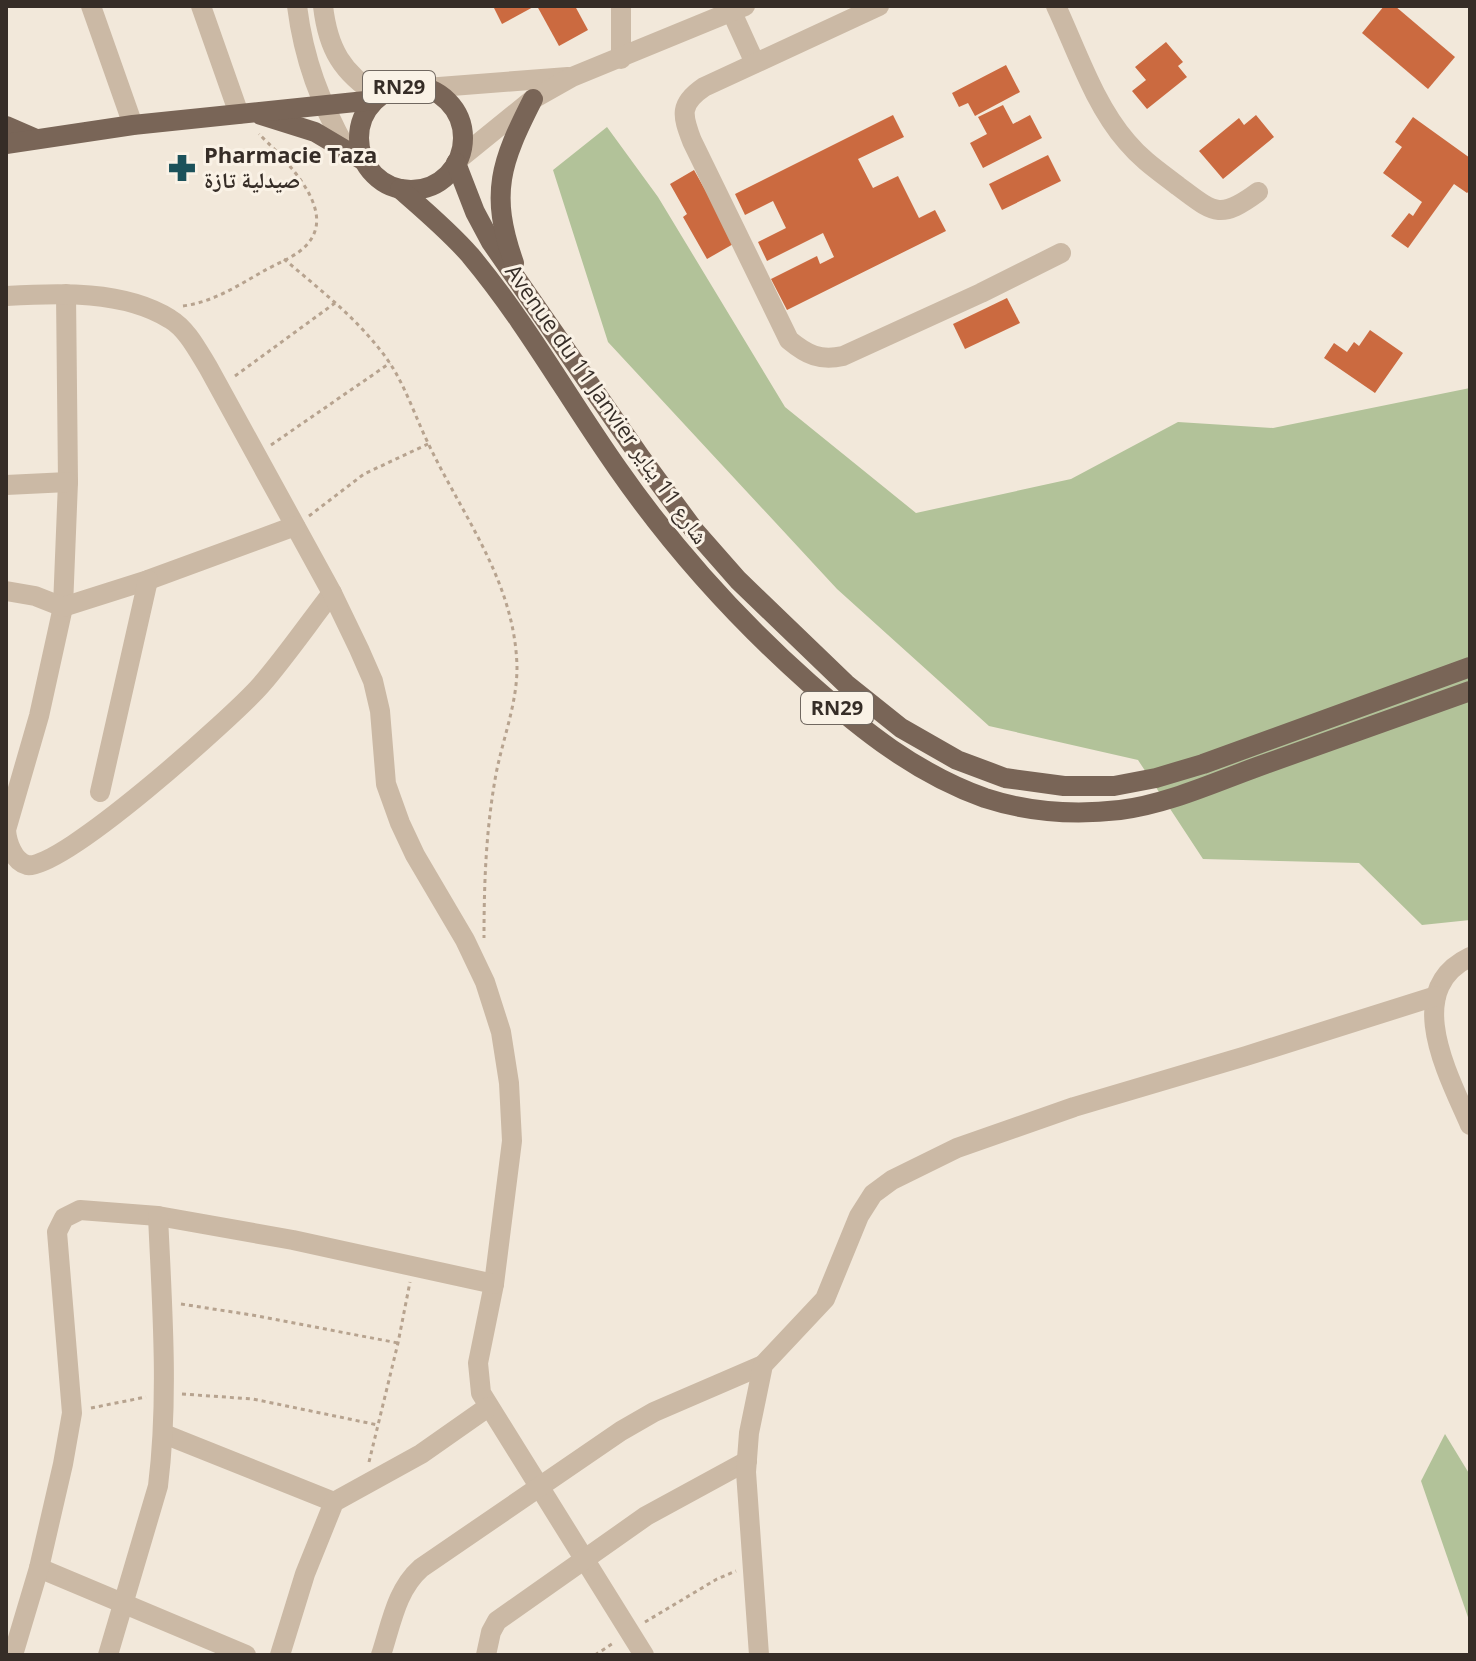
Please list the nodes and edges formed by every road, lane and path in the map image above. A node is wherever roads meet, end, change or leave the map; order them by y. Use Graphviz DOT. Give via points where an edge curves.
graph roads {
  1 [pos="91,6"];
  2 [pos="201,6"];
  3 [pos="297,6"];
  4 [pos="323,6"];
  5 [pos="621,6"];
  6 [pos="879,6"];
  7 [pos="1056,6"];
  8 [pos="736,8"];
  9 [pos="621,59"];
  10 [pos="755,63"];
  11 [pos="572,77"];
  12 [pos="426,88"];
  13 [pos="377,98"];
  14 [pos="533,99"];
  15 [pos="322,103"];
  16 [pos="246,114"];
  17 [pos="133,125"];
  18 [pos="6,126"];
  19 [pos="36,139"];
  20 [pos="6,144"];
  21 [pos="346,149"];
  22 [pos="364,161"];
  23 [pos="458,161"];
  24 [pos="400,189"];
  25 [pos="1258,192"];
  26 [pos="1061,253"];
  27 [pos="284,259"];
  28 [pos="522,286"];
  29 [pos="66,294"];
  30 [pos="6,296"];
  31 [pos="335,303"];
  32 [pos="172,308"];
  33 [pos="390,363"];
  34 [pos="219,388"];
  35 [pos="428,444"];
  36 [pos="257,455"];
  37 [pos="68,482"];
  38 [pos="6,485"];
  39 [pos="295,526"];
  40 [pos="148,580"];
  41 [pos="6,591"];
  42 [pos="332,593"];
  43 [pos="63,607"];
  44 [pos="1470,667"];
  45 [pos="1470,691"];
  46 [pos="100,792"];
  47 [pos="484,951"];
  48 [pos="1470,957"];
  49 [pos="1436,996"];
  50 [pos="1470,1125"];
  51 [pos="158,1216"];
  52 [pos="413,1267"];
  53 [pos="494,1284"];
  54 [pos="162,1301"];
  55 [pos="398,1343"];
  56 [pos="763,1365"];
  57 [pos="163,1395"];
  58 [pos="488,1407"];
  59 [pos="72,1413"];
  60 [pos="378,1425"];
  61 [pos="164,1434"];
  62 [pos="747,1461"];
  63 [pos="539,1486"];
  64 [pos="363,1487"];
  65 [pos="334,1502"];
  66 [pos="584,1560"];
  67 [pos="751,1565"];
  68 [pos="39,1568"];
  69 [pos="123,1602"];
  70 [pos="629,1633"];
  71 [pos="13,1655"];
  72 [pos="108,1655"];
  73 [pos="246,1655"];
  74 [pos="280,1655"];
  75 [pos="381,1655"];
  76 [pos="486,1655"];
  77 [pos="595,1655"];
  78 [pos="644,1655"];
  79 [pos="759,1655"];
  1 -- 17 [label="street"];
  2 -- 16 [label="street"];
  3 -- 15 [label="street"];
  4 -- 13 [label="street" via="336,57"];
  5 -- 9 [label="street"];
  6 -- 10 [label="street"];
  7 -- 25 [label="street" via="1108,115 1143,159 1208,209 1238,207"];
  8 -- 9 [label="street"];
  8 -- 10 [label="street"];
  9 -- 11 [label="street"];
  10 -- 26 [label="street" via="694,94 684,113 692,141 777,319 789,340 806,354 826,360 843,356"];
  11 -- 12 [label="street"];
  11 -- 14 [label="street"];
  12 -- 13 [label="main road, RN29" via="406,86"];
  12 -- 23 [label="main road, RN29" via="439,94 458,116"];
  13 -- 15 [label="main road, RN29"];
  13 -- 22 [label="main road, RN29" via="359,129"];
  14 -- 23 [label="street"];
  14 -- 28 [label="main road" via="510,145 501,190 507,242"];
  15 -- 16 [label="main road, RN29"];
  15 -- 21 [label="street"];
  16 -- 17 [label="main road, RN29"];
  16 -- 21 [label="main road, RN29" via="315,132"];
  16 -- 27 [label="path" via="298,174 315,210 313,236"];
  17 -- 19 [label="main road, RN29"];
  18 -- 19 [label="main road"];
  19 -- 20 [label="main road, RN29"];
  21 -- 22 [label="main road, RN29"];
  22 -- 24 [label="main road, RN29" via="373,174"];
  23 -- 24 [label="main road" via="432,185"];
  23 -- 28 [label="main road, Avenue du 11 Janvier شارع 11 يناير / RN29" via="475,212"];
  24 -- 45 [label="main road, Avenue du 11 Janvier شارع 11 يناير / RN29" via="460,244 504,299 617,468 716,593 831,703 885,747 940,779 1025,808 1125,809 1193,791"];
  27 -- 31 [label="path"];
  27 -- 32 [label="path" via="212,299"];
  28 -- 44 [label="main road, Avenue du 11 Janvier شارع 11 يناير / RN29" via="641,458 738,580 846,684 901,728 957,760 1005,778 1114,786 1203,764"];
  29 -- 30 [label="street"];
  29 -- 34 [label="street" via="104,297 172,320 193,343"];
  29 -- 37 [label="street"];
  31 -- 33 [label="path"];
  31 -- 34 [label="path"];
  33 -- 35 [label="path"];
  33 -- 36 [label="path"];
  34 -- 36 [label="street"];
  35 -- 39 [label="path" via="364,474"];
  35 -- 47 [label="path" via="488,555 515,635 515,699 489,816"];
  36 -- 39 [label="street"];
  37 -- 38 [label="street"];
  37 -- 43 [label="street"];
  39 -- 40 [label="street"];
  39 -- 42 [label="street"];
  40 -- 43 [label="street"];
  40 -- 46 [label="street"];
  41 -- 43 [label="street"];
  42 -- 43 [label="street" via="260,686 209,737 57,855 27,865 12,851 6,830"];
  42 -- 53 [label="street" via="373,681 386,784 400,823 465,940 501,1032 512,1141"];
  48 -- 49 [label="street" via="1448,973"];
  49 -- 50 [label="street" via="1434,1027 1440,1050"];
  49 -- 56 [label="street" via="1074,1107 957,1148 892,1180 865,1203 825,1299"];
  51 -- 52 [label="street"];
  51 -- 54 [label="street"];
  51 -- 59 [label="street" via="80,1210 60,1223"];
  52 -- 53 [label="street"];
  52 -- 55 [label="path"];
  53 -- 58 [label="street" via="478,1363"];
  54 -- 55 [label="path"];
  54 -- 57 [label="street"];
  55 -- 60 [label="path"];
  56 -- 62 [label="street"];
  56 -- 63 [label="street" via="654,1412"];
  57 -- 59 [label="path"];
  57 -- 60 [label="path" via="253,1399"];
  57 -- 61 [label="street"];
  58 -- 63 [label="street"];
  58 -- 64 [label="street"];
  59 -- 68 [label="street"];
  60 -- 64 [label="path"];
  61 -- 65 [label="street"];
  61 -- 69 [label="street" via="158,1486"];
  62 -- 66 [label="street" via="646,1516"];
  62 -- 67 [label="street"];
  63 -- 66 [label="street"];
  63 -- 75 [label="street" via="409,1579"];
  64 -- 65 [label="street"];
  65 -- 74 [label="street"];
  66 -- 70 [label="street"];
  66 -- 76 [label="street" via="497,1621"];
  67 -- 70 [label="path" via="717,1579"];
  67 -- 79 [label="street"];
  68 -- 69 [label="street"];
  68 -- 71 [label="street"];
  69 -- 72 [label="street"];
  69 -- 73 [label="street"];
  70 -- 77 [label="path"];
  70 -- 78 [label="street"];
}
